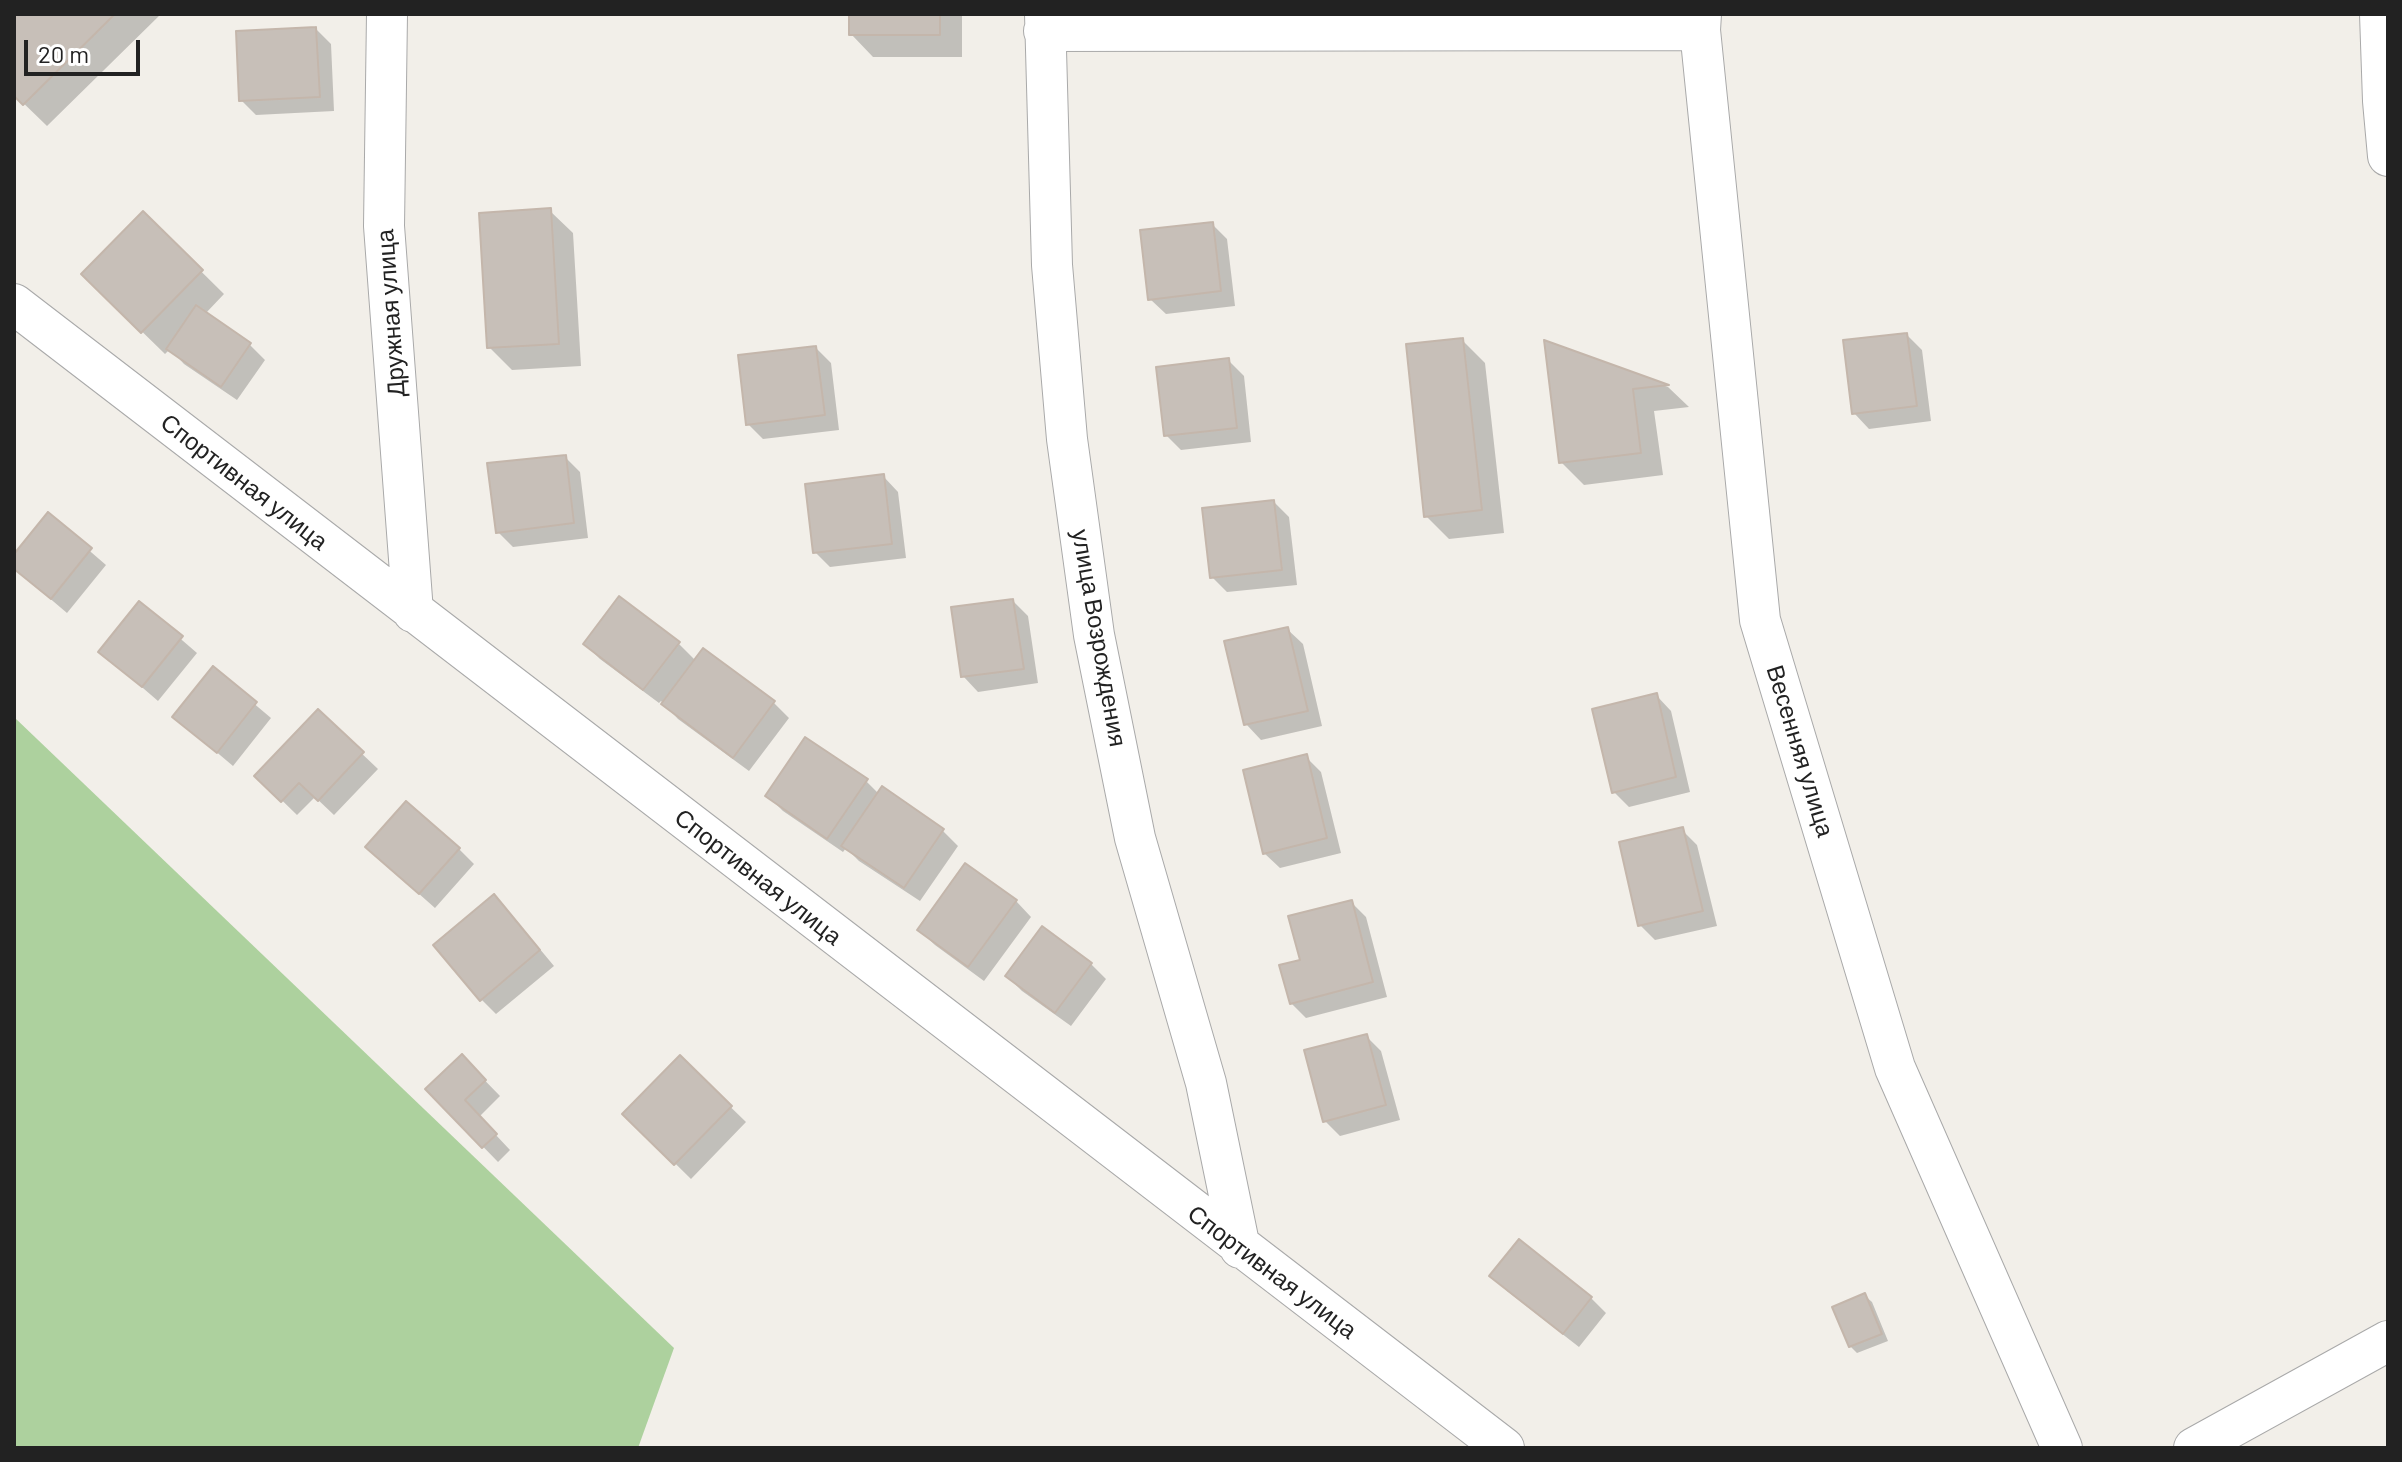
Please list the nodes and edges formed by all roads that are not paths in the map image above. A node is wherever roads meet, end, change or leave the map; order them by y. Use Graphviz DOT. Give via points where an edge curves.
graph roads {
  1 [pos="387,14"];
  2 [pos="2380,14"];
  3 [pos="1701,22"];
  4 [pos="1044,23"];
  5 [pos="2388,156"];
  6 [pos="14,304"];
  7 [pos="413,612"];
  8 [pos="1240,1248"];
  9 [pos="2388,1341"];
  10 [pos="1504,1448"];
  11 [pos="2062,1448"];
  12 [pos="2194,1448"];
  1 -- 7 [label="street, Дружная улица" via="384,226"];
  2 -- 5 [label="street"];
  3 -- 4 [label="street"];
  3 -- 11 [label="street, Весенняя улица" via="1760,620 1895,1068"];
  4 -- 8 [label="street, улица Возрождения" via="1052,265 1067,439 1094,635 1135,838 1206,1083"];
  6 -- 7 [label="street, Спортивная улица"];
  7 -- 8 [label="street, Спортивная улица"];
  8 -- 10 [label="street, Спортивная улица"];
  9 -- 12 [label="street"];
}
